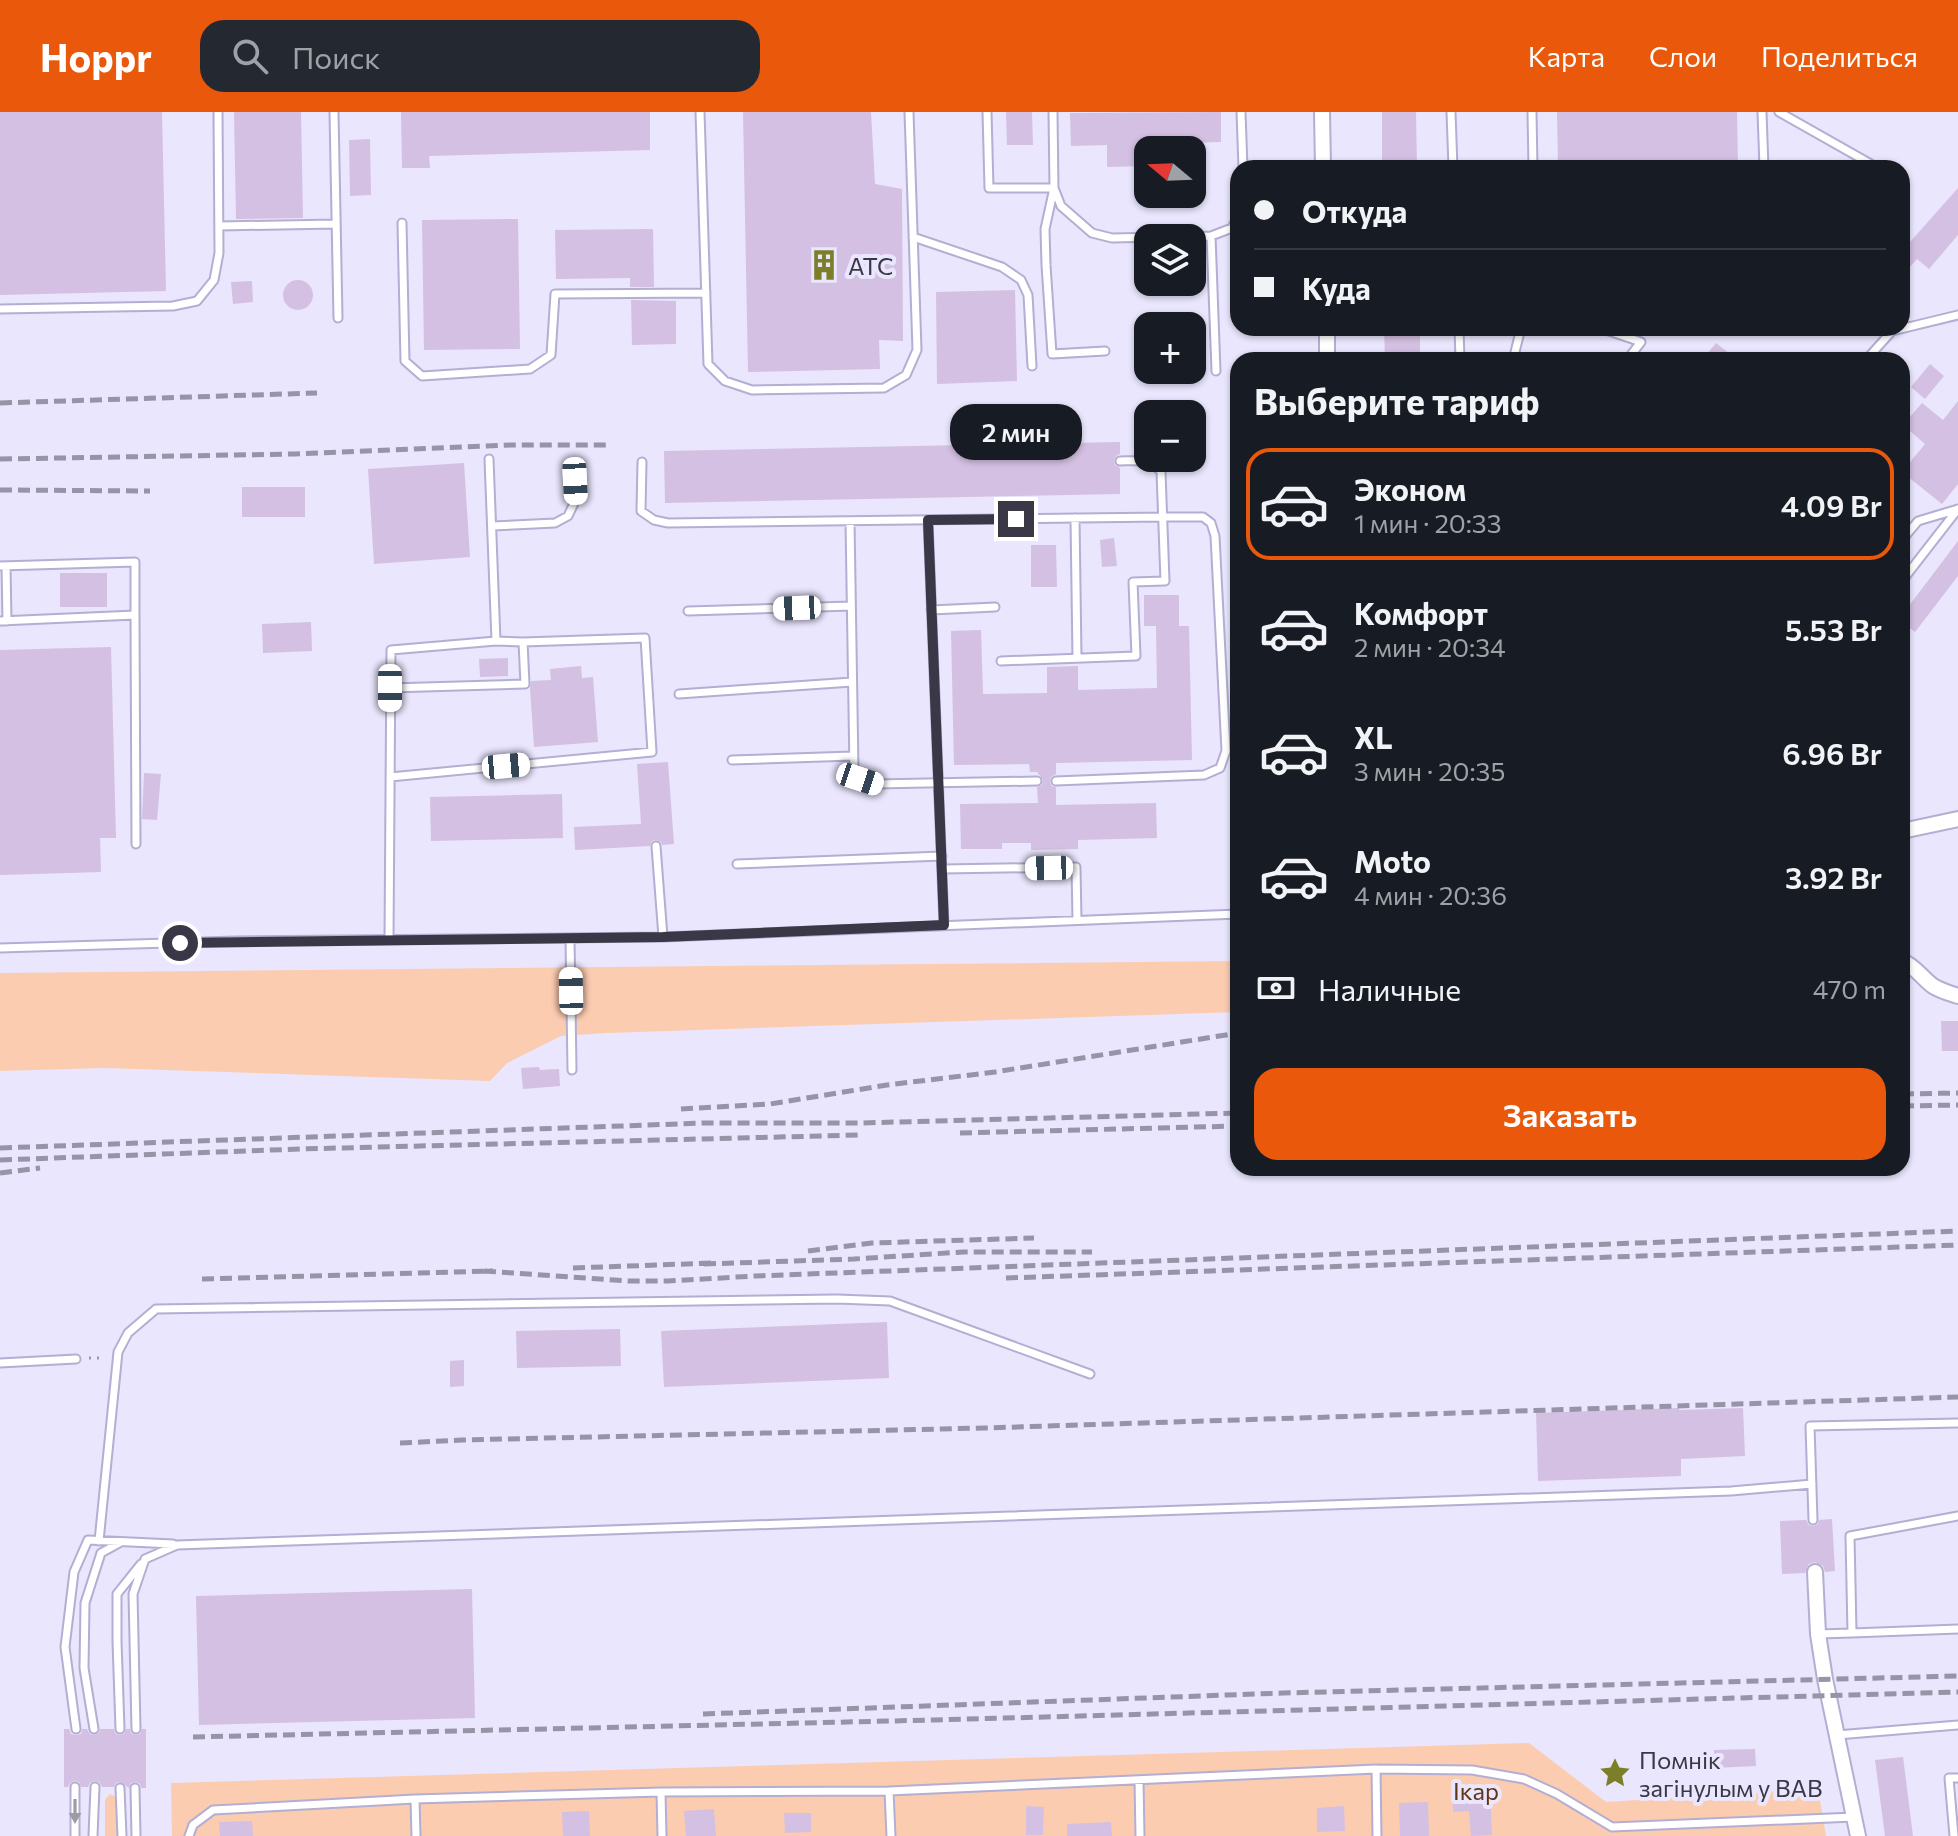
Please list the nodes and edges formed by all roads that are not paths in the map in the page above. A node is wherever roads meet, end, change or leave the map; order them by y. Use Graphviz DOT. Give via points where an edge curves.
graph roads {
  1 [pos="218,112"];
  2 [pos="334,112"];
  3 [pos="700,112"];
  4 [pos="909,112"];
  5 [pos="987,112"];
  6 [pos="1053,112"];
  7 [pos="1241,112"];
  8 [pos="1322,112"];
  9 [pos="1451,112"];
  10 [pos="1532,112"];
  11 [pos="1762,112"];
  12 [pos="1779,112"];
  13 [pos="1243,160"];
  14 [pos="1323,160"];
  15 [pos="1453,160"];
  16 [pos="1533,160"];
  17 [pos="1764,160"];
  18 [pos="1864,160"];
  19 [pos="1054,188"];
  20 [pos="402,223"];
  21 [pos="336,224"];
  22 [pos="219,226"];
  23 [pos="1230,229"];
  24 [pos="1211,236"];
  25 [pos="913,237"];
  26 [pos="706,293"];
  27 [pos="0,309"];
  28 [pos="1958,315"];
  29 [pos="338,318"];
  30 [pos="1910,327"];
  31 [pos="1623,336"];
  32 [pos="1888,336"];
  33 [pos="1105,351"];
  34 [pos="1633,352"];
  35 [pos="1873,352"];
  36 [pos="1032,366"];
  37 [pos="1216,371"];
  38 [pos="489,459"];
  39 [pos="1120,461"];
  40 [pos="642,462"];
  41 [pos="574,463"];
  42 [pos="1958,509"];
  43 [pos="1163,517"];
  44 [pos="1075,518"];
  45 [pos="928,520"];
  46 [pos="850,521"];
  47 [pos="492,526"];
  48 [pos="1910,530"];
  49 [pos="3,566"];
  50 [pos="1910,571"];
  51 [pos="851,606"];
  52 [pos="995,607"];
  53 [pos="931,610"];
  54 [pos="688,611"];
  55 [pos="135,615"];
  56 [pos="4,621"];
  57 [pos="496,641"];
  58 [pos="523,642"];
  59 [pos="1077,658"];
  60 [pos="1001,661"];
  61 [pos="852,682"];
  62 [pos="390,688"];
  63 [pos="679,694"];
  64 [pos="652,752"];
  65 [pos="853,756"];
  66 [pos="732,760"];
  67 [pos="653,763"];
  68 [pos="390,777"];
  69 [pos="1037,781"];
  70 [pos="1056,781"];
  71 [pos="940,784"];
  72 [pos="1958,819"];
  73 [pos="1910,829"];
  74 [pos="136,844"];
  75 [pos="656,846"];
  76 [pos="942,856"];
  77 [pos="737,864"];
  78 [pos="943,869"];
  79 [pos="1230,914"];
  80 [pos="1077,920"];
  81 [pos="944,925"];
  82 [pos="663,937"];
  83 [pos="570,938"];
  84 [pos="389,940"];
  85 [pos="0,948"];
  86 [pos="1910,965"];
  87 [pos="1958,996"];
  88 [pos="572,1070"];
  89 [pos="76,1359"];
  90 [pos="0,1363"];
  91 [pos="1090,1374"];
  92 [pos="1958,1423"];
  93 [pos="1812,1484"];
  94 [pos="1958,1516"];
  95 [pos="1813,1520"];
  96 [pos="99,1541"];
  97 [pos="121,1542"];
  98 [pos="177,1545"];
  99 [pos="145,1559"];
  100 [pos="1815,1572"];
  101 [pos="1958,1629"];
  102 [pos="1852,1633"];
  103 [pos="1818,1634"];
  104 [pos="1958,1725"];
  105 [pos="76,1729"];
  106 [pos="94,1729"];
  107 [pos="120,1729"];
  108 [pos="136,1729"];
  109 [pos="1837,1735"];
  110 [pos="1376,1769"];
  111 [pos="1958,1778"];
  112 [pos="1139,1780"];
  113 [pos="75,1787"];
  114 [pos="95,1787"];
  115 [pos="120,1788"];
  116 [pos="135,1788"];
  117 [pos="889,1791"];
  118 [pos="661,1792"];
  119 [pos="415,1799"];
  120 [pos="1854,1817"];
  121 [pos="1612,1832"];
  122 [pos="75,1836"];
  123 [pos="93,1836"];
  124 [pos="122,1836"];
  125 [pos="136,1836"];
  126 [pos="189,1836"];
  127 [pos="416,1836"];
  128 [pos="662,1836"];
  129 [pos="891,1836"];
  130 [pos="1140,1836"];
  131 [pos="1377,1836"];
  132 [pos="1858,1836"];
  133 [pos="1954,1836"];
  1 -- 22 [label="lane"];
  2 -- 21 [label="lane"];
  3 -- 26 [label="lane"];
  4 -- 25 [label="lane"];
  5 -- 19 [label="lane" via="989,188"];
  6 -- 19 [label="lane"];
  7 -- 13 [label="lane"];
  8 -- 14 [label="street"];
  9 -- 15 [label="lane"];
  10 -- 16 [label="lane"];
  11 -- 17 [label="lane"];
  12 -- 18 [label="lane"];
  19 -- 24 [label="lane" via="1061,206 1092,233 1112,238"];
  19 -- 33 [label="lane" via="1045,229 1052,354"];
  20 -- 26 [label="lane" via="405,361 422,376 530,369 551,355 555,294"];
  21 -- 22 [label="lane"];
  21 -- 29 [label="lane"];
  22 -- 27 [label="lane" via="214,280 197,301 173,306"];
  23 -- 24 [label="lane"];
  24 -- 37 [label="lane"];
  25 -- 26 [label="lane" via="917,350 906,375 884,388 752,390 725,381 708,364"];
  25 -- 36 [label="lane" via="1002,267 1021,280 1028,295"];
  28 -- 30 [label="lane"];
  31 -- 34 [label="lane" via="1641,342"];
  32 -- 35 [label="lane"];
  38 -- 47 [label="lane"];
  39 -- 43 [label="lane" via="1146,461 1161,472"];
  40 -- 46 [label="lane" via="641,511 654,520"];
  41 -- 47 [label="lane" via="576,499 568,516 555,523"];
  42 -- 48 [label="lane" via="1918,521"];
  42 -- 50 [label="lane"];
  43 -- 44 [label="lane"];
  43 -- 59 [label="lane" via="1165,581 1133,582 1136,656"];
  43 -- 70 [label="lane" via="1203,517 1215,536 1226,751 1220,768 1204,775"];
  44 -- 45 [label="lane"];
  44 -- 59 [label="lane"];
  45 -- 46 [label="lane"];
  45 -- 53 [label="lane"];
  46 -- 51 [label="lane"];
  47 -- 57 [label="lane"];
  49 -- 55 [label="lane" via="135,562"];
  49 -- 56 [label="lane"];
  51 -- 54 [label="lane"];
  51 -- 61 [label="lane"];
  52 -- 53 [label="lane"];
  53 -- 71 [label="lane"];
  55 -- 56 [label="lane"];
  55 -- 74 [label="lane"];
  57 -- 58 [label="lane"];
  57 -- 62 [label="lane" via="391,650"];
  58 -- 62 [label="lane" via="525,684"];
  58 -- 64 [label="lane" via="645,638"];
  59 -- 60 [label="lane"];
  61 -- 63 [label="lane"];
  61 -- 65 [label="lane"];
  62 -- 68 [label="lane"];
  64 -- 67 [label="lane"];
  64 -- 68 [label="lane"];
  65 -- 66 [label="lane"];
  65 -- 71 [label="lane" via="860,779 875,784"];
  68 -- 84 [label="lane"];
  69 -- 71 [label="lane"];
  71 -- 76 [label="lane"];
  72 -- 73 [label="street"];
  75 -- 82 [label="lane"];
  76 -- 77 [label="lane"];
  76 -- 78 [label="lane"];
  78 -- 80 [label="lane" via="1076,867"];
  78 -- 81 [label="lane"];
  79 -- 80 [label="lane"];
  80 -- 81 [label="lane"];
  81 -- 82 [label="lane"];
  82 -- 83 [label="lane"];
  83 -- 84 [label="lane"];
  83 -- 88 [label="lane"];
  84 -- 85 [label="lane"];
  86 -- 87 [label="street" via="1931,984"];
  89 -- 90 [label="lane"];
  91 -- 96 [label="lane" via="890,1301 156,1309 128,1333 118,1352"];
  92 -- 93 [label="lane" via="1810,1426"];
  93 -- 95 [label="lane"];
  93 -- 98 [label="lane"];
  94 -- 102 [label="lane" via="1850,1536"];
  96 -- 97 [label="lane"];
  96 -- 105 [label="lane" via="88,1540 74,1572 70,1602 65,1647"];
  97 -- 98 [label="lane"];
  97 -- 106 [label="lane" via="101,1553 85,1603 84,1668"];
  98 -- 99 [label="lane"];
  99 -- 107 [label="lane" via="117,1594"];
  99 -- 108 [label="lane" via="133,1594"];
  100 -- 103 [label="street"];
  101 -- 102 [label="lane"];
  102 -- 103 [label="lane"];
  103 -- 109 [label="street"];
  104 -- 109 [label="lane"];
  109 -- 120 [label="street"];
  110 -- 112 [label="lane"];
  110 -- 121 [label="lane" via="1472,1770 1524,1779 1557,1794"];
  110 -- 131 [label="lane"];
  111 -- 133 [label="lane" via="1949,1778"];
  112 -- 117 [label="lane"];
  112 -- 130 [label="lane"];
  113 -- 122 [label="lane, one-way"];
  114 -- 123 [label="lane"];
  115 -- 124 [label="lane"];
  116 -- 125 [label="lane"];
  117 -- 118 [label="lane"];
  117 -- 129 [label="lane"];
  118 -- 119 [label="lane"];
  118 -- 128 [label="lane"];
  119 -- 126 [label="lane" via="213,1810 193,1825"];
  119 -- 127 [label="lane"];
  120 -- 121 [label="lane"];
  120 -- 132 [label="street"];
}
